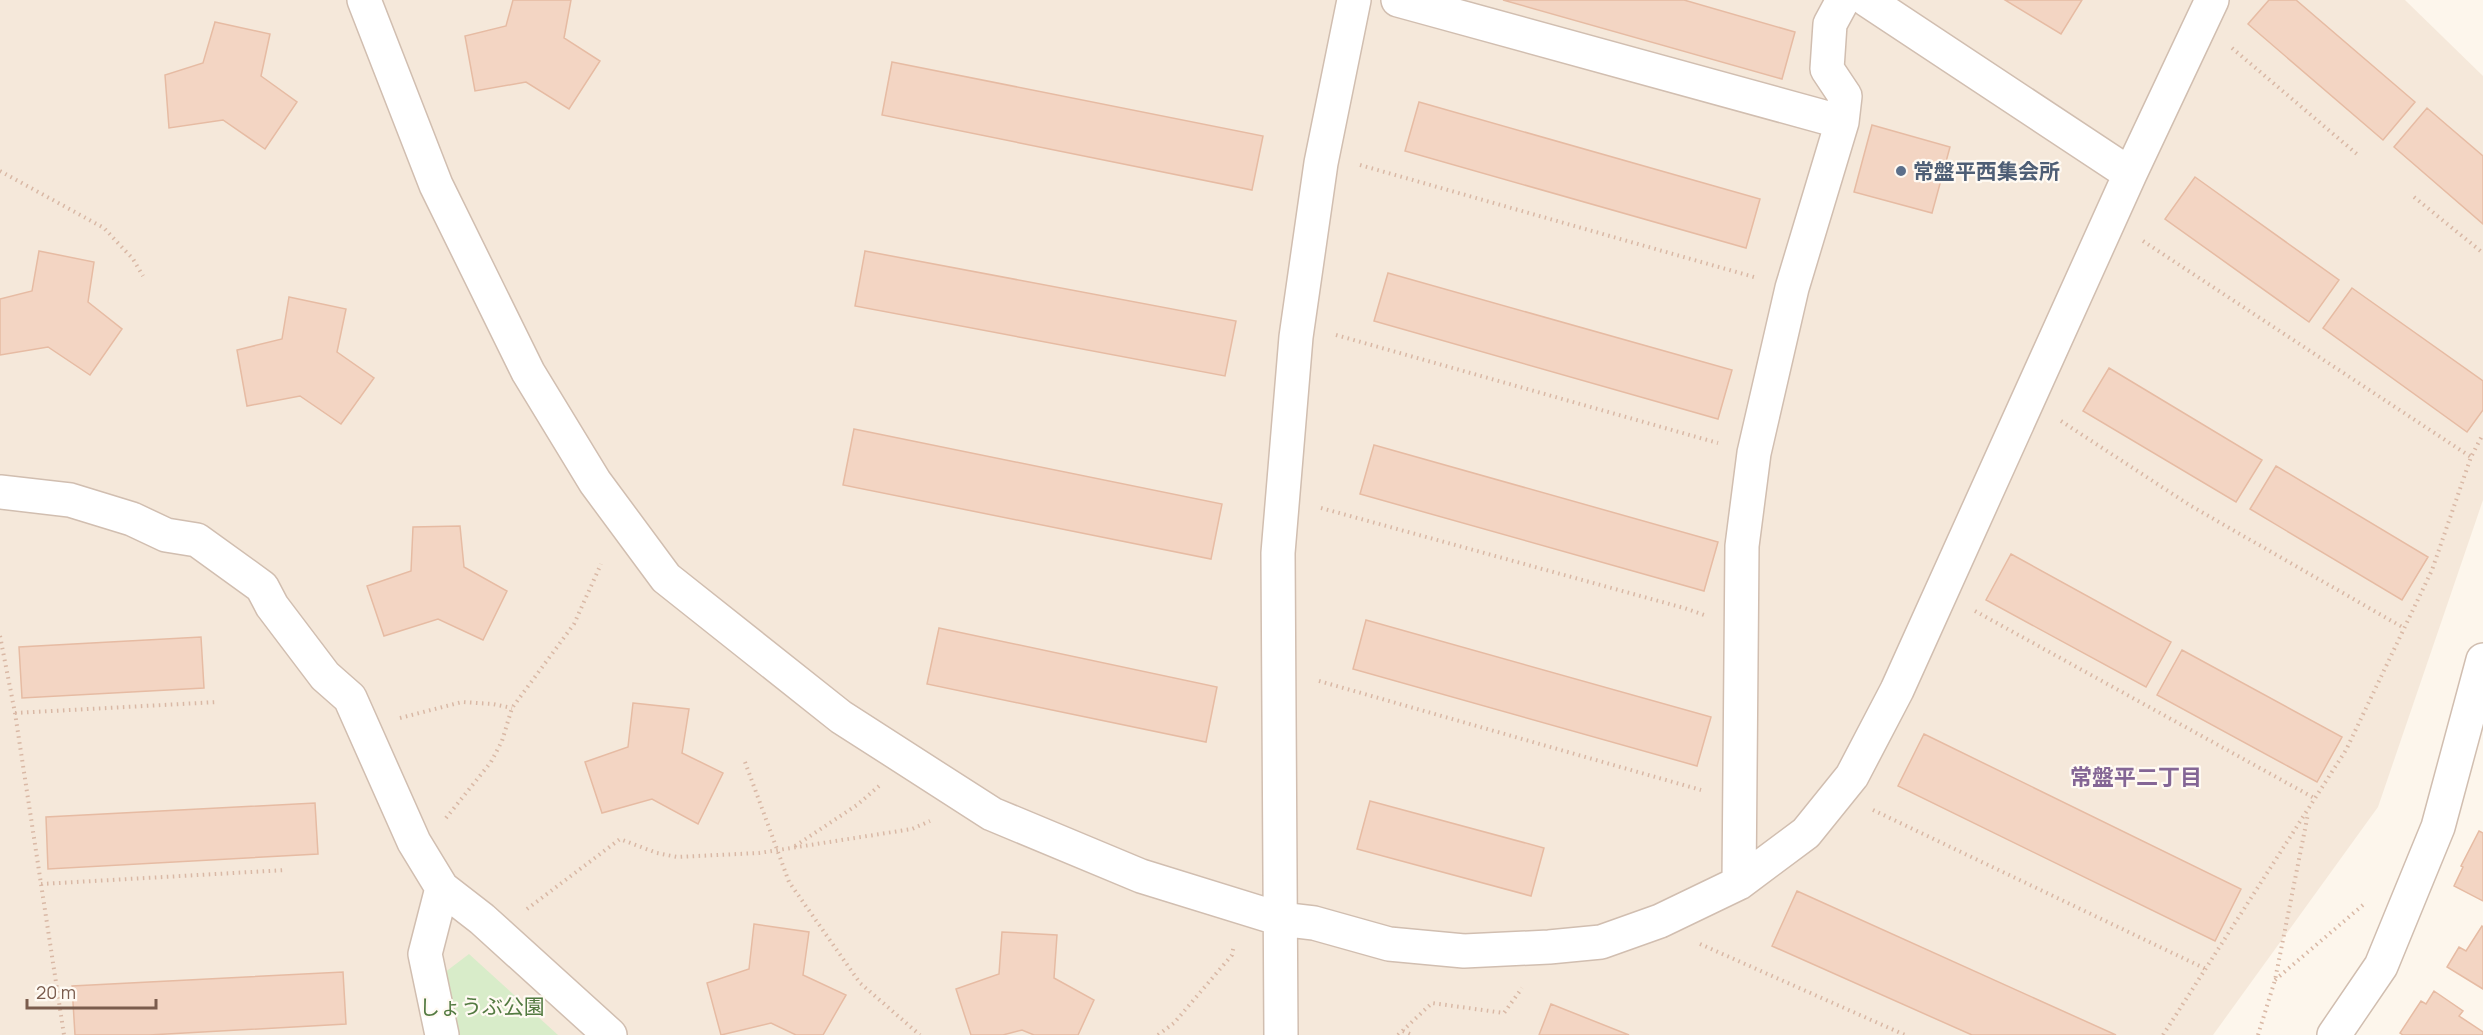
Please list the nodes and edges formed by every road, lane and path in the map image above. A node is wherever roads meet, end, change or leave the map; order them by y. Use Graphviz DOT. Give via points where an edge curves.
graph roads {
  1 [pos="364,0"];
  2 [pos="1354,0"];
  3 [pos="1398,0"];
  4 [pos="1843,0"];
  5 [pos="1867,0"];
  6 [pos="2207,11"];
  7 [pos="1842,123"];
  8 [pos="2358,155"];
  9 [pos="1356,164"];
  10 [pos="0,171"];
  11 [pos="2130,174"];
  12 [pos="2414,197"];
  13 [pos="2110,219"];
  14 [pos="2483,253"];
  15 [pos="143,276"];
  16 [pos="1792,288"];
  17 [pos="1329,333"];
  18 [pos="2022,413"];
  19 [pos="2483,434"];
  20 [pos="1754,453"];
  21 [pos="2470,457"];
  22 [pos="0,492"];
  23 [pos="1317,507"];
  24 [pos="601,564"];
  25 [pos="1941,592"];
  26 [pos="2404,628"];
  27 [pos="1741,629"];
  28 [pos="0,636"];
  29 [pos="2483,660"];
  30 [pos="1309,678"];
  31 [pos="218,702"];
  32 [pos="512,708"];
  33 [pos="15,713"];
  34 [pos="392,723"];
  35 [pos="909,760"];
  36 [pos="745,762"];
  37 [pos="962,794"];
  38 [pos="1838,794"];
  39 [pos="2316,799"];
  40 [pos="1739,801"];
  41 [pos="2309,809"];
  42 [pos="443,822"];
  43 [pos="792,848"];
  44 [pos="776,850"];
  45 [pos="286,870"];
  46 [pos="1738,883"];
  47 [pos="41,884"];
  48 [pos="442,888"];
  49 [pos="2409,899"];
  50 [pos="1242,906"];
  51 [pos="519,914"];
  52 [pos="1280,919"];
  53 [pos="1660,921"];
  54 [pos="1554,947"];
  55 [pos="2206,969"];
  56 [pos="2274,980"];
  57 [pos="1400,1033"];
  58 [pos="64,1035"];
  59 [pos="442,1035"];
  60 [pos="610,1035"];
  61 [pos="920,1035"];
  62 [pos="1158,1035"];
  63 [pos="1281,1035"];
  64 [pos="1412,1035"];
  65 [pos="1905,1035"];
  66 [pos="2163,1035"];
  67 [pos="2258,1035"];
  68 [pos="2334,1035"];
  1 -- 35 [label="street" via="436,185 528,372 595,482 666,578 841,717"];
  2 -- 52 [label="street" via="1321,163 1301,302 1279,541"];
  3 -- 7 [label="street"];
  4 -- 7 [label="street" via="1830,24 1827,69 1845,96"];
  5 -- 11 [label="street"];
  6 -- 8 [label="path"];
  6 -- 11 [label="street"];
  7 -- 16 [label="street"];
  9 -- 16 [label="path"];
  10 -- 15 [label="path" via="105,228"];
  11 -- 13 [label="street"];
  12 -- 14 [label="path"];
  13 -- 18 [label="street"];
  13 -- 21 [label="path"];
  16 -- 20 [label="street"];
  17 -- 20 [label="path"];
  18 -- 25 [label="street"];
  18 -- 26 [label="path" via="2060,420 2191,506"];
  19 -- 21 [label="path"];
  20 -- 27 [label="street" via="1742,546"];
  21 -- 26 [label="path" via="2432,570"];
  22 -- 48 [label="street" via="70,500 132,519 166,535 197,540 262,586 272,606 325,676 350,699 414,842"];
  23 -- 27 [label="path" via="1684,608"];
  24 -- 32 [label="path" via="574,624"];
  25 -- 38 [label="street" via="1877,728"];
  25 -- 39 [label="path"];
  26 -- 39 [label="path" via="2346,750"];
  27 -- 40 [label="street"];
  28 -- 33 [label="path"];
  29 -- 49 [label="street" via="2438,827"];
  30 -- 40 [label="path"];
  31 -- 33 [label="path"];
  32 -- 34 [label="path" via="462,702 398,718"];
  32 -- 42 [label="path" via="491,762"];
  33 -- 47 [label="path"];
  35 -- 37 [label="street"];
  35 -- 43 [label="path" via="857,805"];
  36 -- 44 [label="path"];
  37 -- 43 [label="path" via="940,817 912,829"];
  37 -- 50 [label="street" via="992,814 1141,876"];
  38 -- 46 [label="street" via="1806,833"];
  38 -- 55 [label="path"];
  39 -- 41 [label="path"];
  40 -- 46 [label="street"];
  41 -- 55 [label="path"];
  41 -- 56 [label="path"];
  43 -- 44 [label="path"];
  44 -- 51 [label="path" via="677,857 620,839"];
  44 -- 61 [label="path" via="789,882 860,983"];
  45 -- 47 [label="path"];
  46 -- 53 [label="street"];
  47 -- 58 [label="path"];
  48 -- 59 [label="street" via="425,954"];
  48 -- 60 [label="street" via="482,919"];
  49 -- 56 [label="path" via="2372,897"];
  49 -- 68 [label="street" via="2381,966"];
  50 -- 52 [label="street"];
  50 -- 62 [label="path" via="1232,955 1174,1023"];
  52 -- 54 [label="street" via="1314,923 1389,944 1464,951"];
  52 -- 63 [label="street"];
  53 -- 54 [label="street" via="1601,942"];
  53 -- 65 [label="path" via="1672,932"];
  54 -- 57 [label="path" via="1504,1013 1432,1003"];
  55 -- 66 [label="path"];
  56 -- 67 [label="path"];
  57 -- 64 [label="path"];
}
